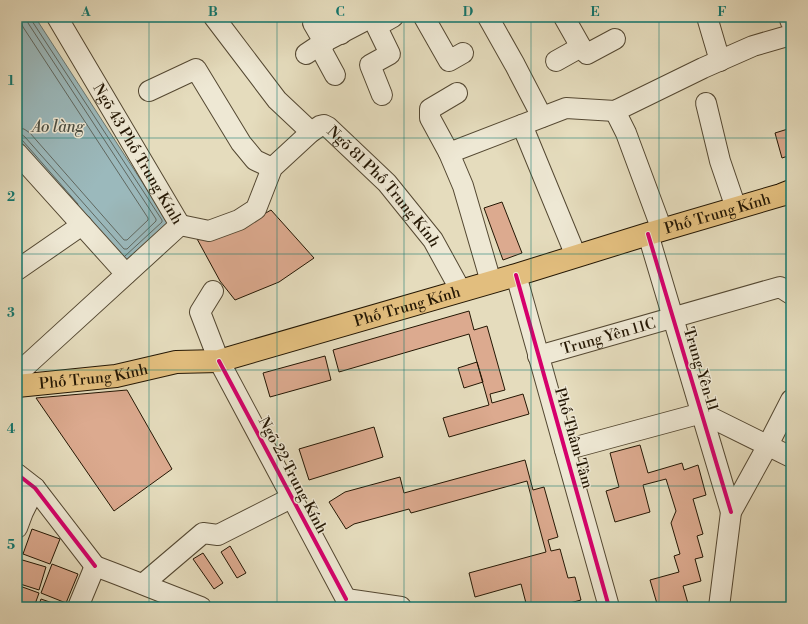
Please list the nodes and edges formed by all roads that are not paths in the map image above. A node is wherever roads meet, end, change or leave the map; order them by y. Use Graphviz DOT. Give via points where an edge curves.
graph roads {
  1 [pos="57,17"];
  2 [pos="214,17"];
  3 [pos="424,17"];
  4 [pos="488,17"];
  5 [pos="564,17"];
  6 [pos="708,17"];
  7 [pos="789,17"];
  8 [pos="378,19"];
  9 [pos="791,22"];
  10 [pos="327,29"];
  11 [pos="791,35"];
  12 [pos="615,39"];
  13 [pos="581,47"];
  14 [pos="463,53"];
  15 [pos="306,54"];
  16 [pos="556,61"];
  17 [pos="720,61"];
  18 [pos="335,75"];
  19 [pos="149,91"];
  20 [pos="456,93"];
  21 [pos="382,95"];
  22 [pos="706,102"];
  23 [pos="615,111"];
  24 [pos="542,118"];
  25 [pos="522,125"];
  26 [pos="311,132"];
  27 [pos="17,153"];
  28 [pos="448,153"];
  29 [pos="272,168"];
  30 [pos="788,196"];
  31 [pos="736,208"];
  32 [pos="82,225"];
  33 [pos="180,225"];
  34 [pos="656,232"];
  35 [pos="576,256"];
  36 [pos="17,270"];
  37 [pos="126,274"];
  38 [pos="516,275"];
  39 [pos="491,282"];
  40 [pos="213,291"];
  41 [pos="461,291"];
  42 [pos="791,294"];
  43 [pos="673,317"];
  44 [pos="538,356"];
  45 [pos="219,362"];
  46 [pos="17,374"];
  47 [pos="17,386"];
  48 [pos="791,400"];
  49 [pos="702,413"];
  50 [pos="768,445"];
  51 [pos="565,450"];
  52 [pos="791,457"];
  53 [pos="17,474"];
  54 [pos="35,488"];
  55 [pos="291,498"];
  56 [pos="731,512"];
  57 [pos="17,528"];
  58 [pos="95,566"];
  59 [pos="144,584"];
  60 [pos="164,600"];
  61 [pos="344,603"];
  62 [pos="78,607"];
  63 [pos="202,607"];
  64 [pos="400,607"];
  65 [pos="609,607"];
  66 [pos="719,607"];
  1 -- 33 [label="street, Ngõ 43 Phố Trung Kính"];
  2 -- 26 [label="street, Ngõ 81 Phố Trung Kính" via="277,100"];
  3 -- 14 [label="street" via="449,61"];
  4 -- 24 [label="street"];
  5 -- 13 [label="street"];
  6 -- 17 [label="street"];
  7 -- 9 [label="street"];
  8 -- 10 [label="street"];
  8 -- 21 [label="street" via="390,54 370,65"];
  10 -- 15 [label="street"];
  10 -- 18 [label="street" via="322,51"];
  11 -- 17 [label="street" via="753,46"];
  12 -- 13 [label="street" via="586,54"];
  13 -- 16 [label="street"];
  17 -- 23 [label="street"];
  19 -- 29 [label="street" via="196,69 241,143 255,160"];
  20 -- 28 [label="street" via="430,109 430,118"];
  22 -- 31 [label="street" via="720,161"];
  23 -- 24 [label="street" via="566,108"];
  23 -- 34 [label="street, Trung Yên 11" via="626,133"];
  24 -- 25 [label="street"];
  25 -- 28 [label="street"];
  25 -- 35 [label="street"];
  26 -- 29 [label="street"];
  26 -- 41 [label="street, Ngõ 81 Phố Trung Kính" via="322,125 328,127 387,183 433,240"];
  27 -- 32 [label="street"];
  28 -- 39 [label="street" via="463,186"];
  29 -- 33 [label="street" via="256,209 239,220 209,231"];
  30 -- 31 [label="main road, Phố Trung Kính"];
  31 -- 34 [label="main road, Phố Trung Kính"];
  32 -- 36 [label="street"];
  32 -- 37 [label="street"];
  33 -- 37 [label="street, Ngõ 43 Phố Trung Kính"];
  34 -- 35 [label="main road, Phố Trung Kính"];
  34 -- 43 [label="street, Trung Yên 11"];
  35 -- 38 [label="main road, Phố Trung Kính"];
  37 -- 46 [label="street, Ngõ 43 Phố Trung Kính"];
  38 -- 39 [label="main road, Phố Trung Kính"];
  38 -- 44 [label="street, Phố Thâm Tâm"];
  39 -- 41 [label="main road, Phố Trung Kính"];
  40 -- 45 [label="street, Ngõ 22 Trung Kính" via="200,312"];
  41 -- 45 [label="main road, Phố Trung Kính"];
  42 -- 43 [label="street, Trung Yên 11C" via="780,287"];
  43 -- 44 [label="street, Trung Yên 11C"];
  43 -- 49 [label="street, Trung Yên 11"];
  44 -- 51 [label="street, Phố Thâm Tâm"];
  45 -- 47 [label="main road, Phố Trung Kính" via="176,362 116,376"];
  45 -- 55 [label="street, Ngõ 22 Trung Kính"];
  48 -- 50 [label="street"];
  49 -- 50 [label="street"];
  49 -- 51 [label="street"];
  49 -- 56 [label="street, Trung Yên 11"];
  50 -- 52 [label="street"];
  50 -- 56 [label="street"];
  51 -- 65 [label="street, Phố Thâm Tâm"];
  53 -- 54 [label="street"];
  54 -- 57 [label="street"];
  54 -- 58 [label="street"];
  55 -- 59 [label="street" via="218,535 203,533"];
  55 -- 61 [label="street, Ngõ 22 Trung Kính"];
  56 -- 66 [label="street"];
  58 -- 59 [label="street"];
  58 -- 62 [label="street"];
  59 -- 60 [label="street"];
  60 -- 63 [label="street"];
  61 -- 64 [label="street"];
}
